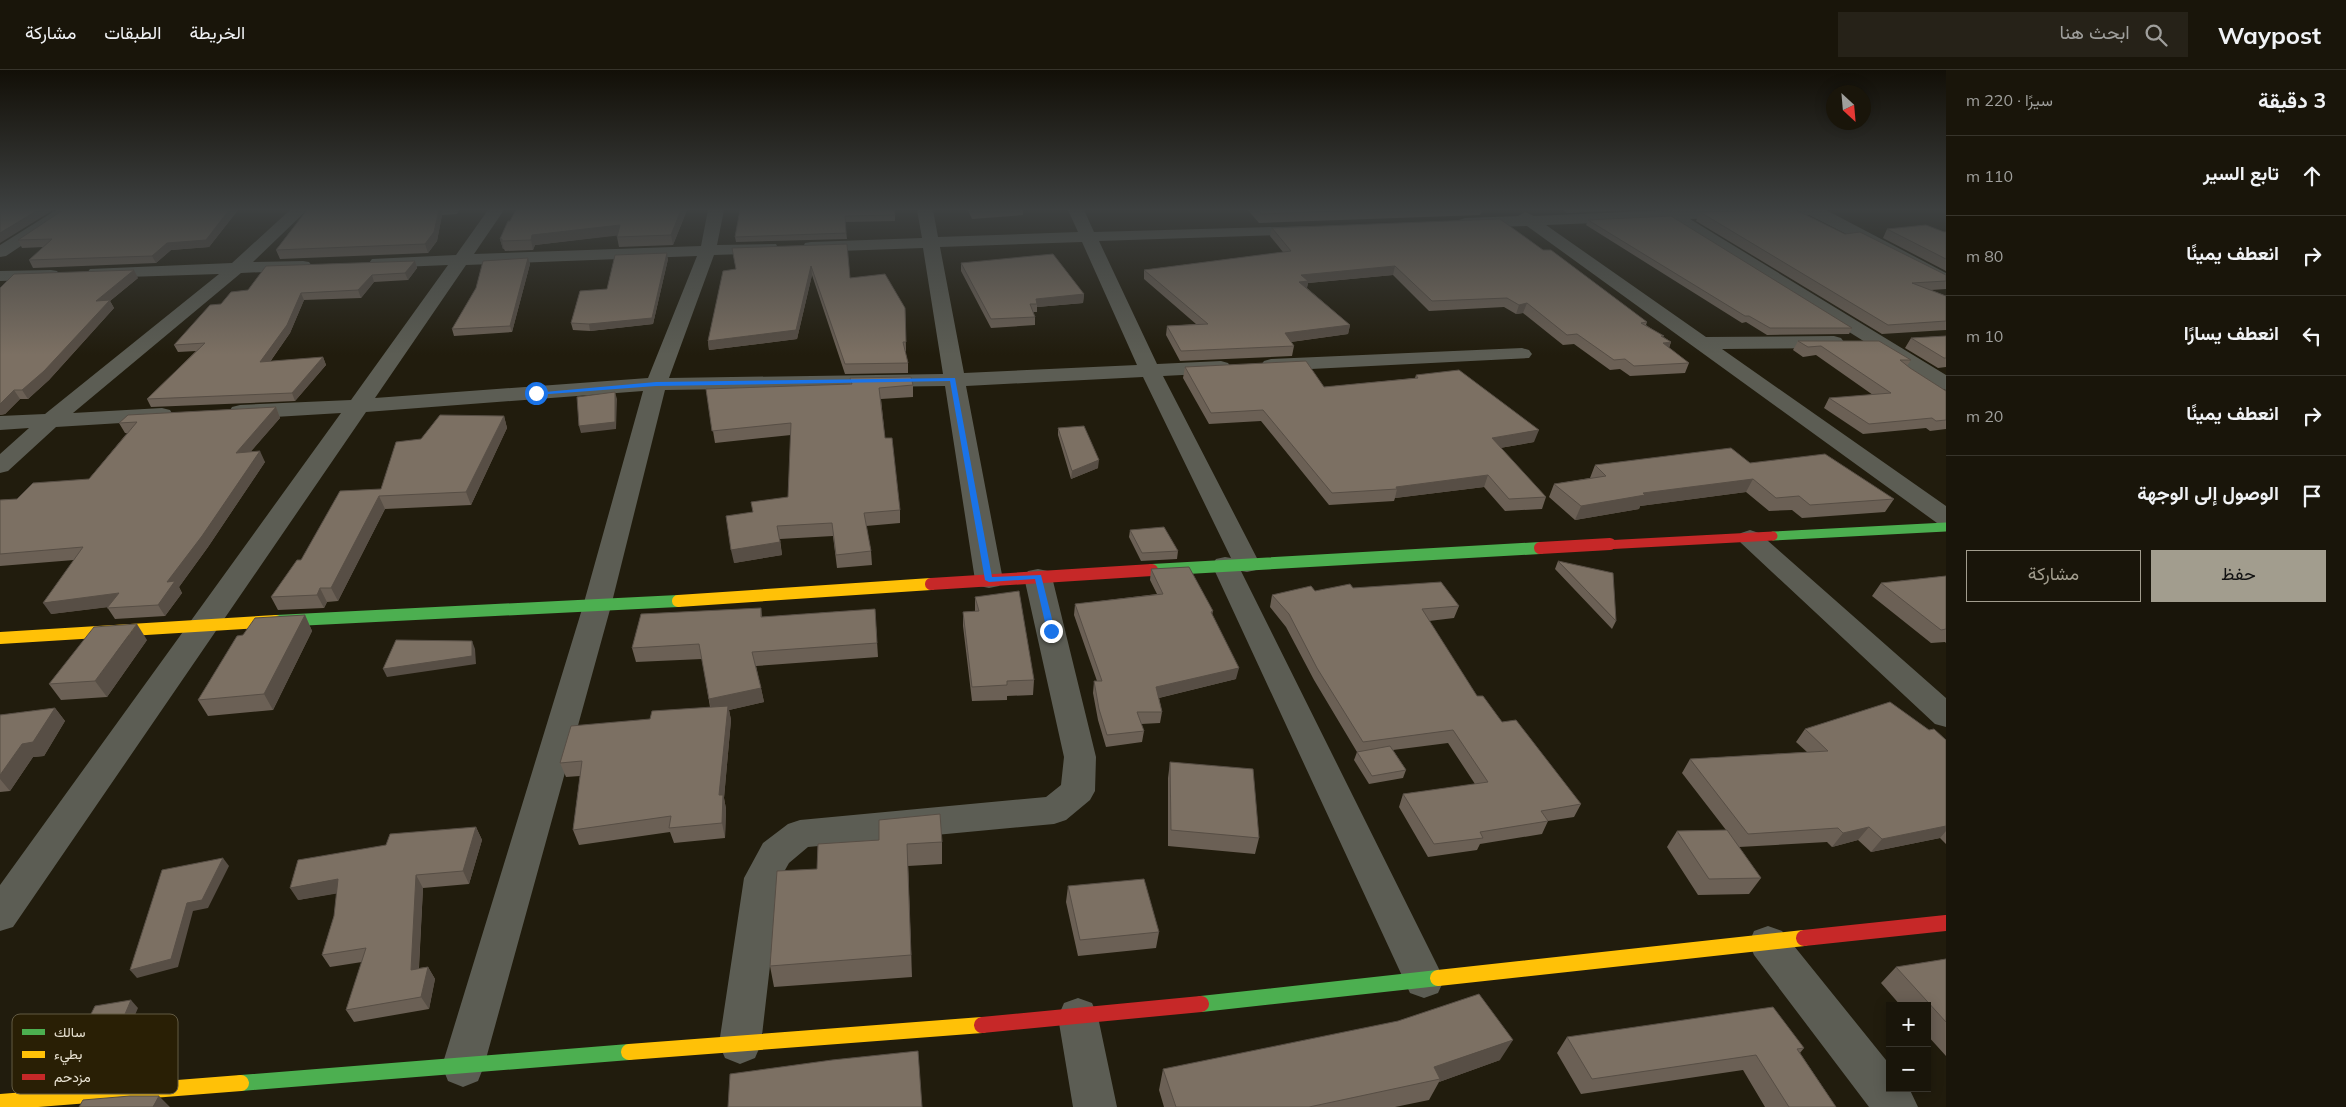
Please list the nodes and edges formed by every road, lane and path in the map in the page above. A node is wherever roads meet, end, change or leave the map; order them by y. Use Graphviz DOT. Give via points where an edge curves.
graph roads {
  1 [pos="246,258"];
  2 [pos="479,258"];
  3 [pos="705,258"];
  4 [pos="934,258"];
  5 [pos="1099,258"];
  6 [pos="1583,258"];
  7 [pos="1742,258"];
  8 [pos="1904,258"];
  9 [pos="462,259"];
  10 [pos="364,263"];
  11 [pos="324,265"];
  12 [pos="236,268"];
  13 [pos="0,276"];
  14 [pos="1946,280"];
  15 [pos="1906,340"];
  16 [pos="1877,342"];
  17 [pos="1700,343"];
  18 [pos="1522,354"];
  19 [pos="1150,370"];
  20 [pos="953,380"];
  21 [pos="656,384"];
  22 [pos="1946,384"];
  23 [pos="357,406"];
  24 [pos="218,413"];
  25 [pos="179,414"];
  26 [pos="51,420"];
  27 [pos="0,422"];
  28 [pos="0,466"];
  29 [pos="1946,518"];
  30 [pos="1946,527"];
  31 [pos="1750,538"];
  32 [pos="1236,565"];
  33 [pos="1038,577"];
  34 [pos="989,580"];
  35 [pos="597,606"];
  36 [pos="203,625"];
  37 [pos="0,638"];
  38 [pos="1946,716"];
  39 [pos="0,915"];
  40 [pos="1946,924"];
  41 [pos="1768,943"];
  42 [pos="1424,980"];
  43 [pos="1078,1017"];
  44 [pos="740,1044"];
  45 [pos="463,1066"];
  46 [pos="178,1088"];
  47 [pos="103,1094"];
  48 [pos="0,1102"];
  49 [pos="1095,1107"];
  50 [pos="1896,1107"];
  1 -- 12 [label="street"];
  2 -- 9 [label="street"];
  3 -- 21 [label="street"];
  4 -- 20 [label="street"];
  5 -- 19 [label="street"];
  6 -- 17 [label="street"];
  7 -- 16 [label="street"];
  8 -- 14 [label="street"];
  9 -- 10 [label="street"];
  9 -- 23 [label="street"];
  11 -- 12 [label="street"];
  12 -- 13 [label="street"];
  12 -- 26 [label="street"];
  15 -- 16 [label="street"];
  16 -- 17 [label="street"];
  16 -- 22 [label="street"];
  17 -- 29 [label="street"];
  18 -- 19 [label="street"];
  19 -- 20 [label="street"];
  19 -- 32 [label="street"];
  20 -- 21 [label="street"];
  20 -- 34 [label="street"];
  21 -- 23 [label="street"];
  21 -- 35 [label="street"];
  23 -- 24 [label="street"];
  23 -- 36 [label="street"];
  25 -- 26 [label="street"];
  26 -- 27 [label="street"];
  26 -- 28 [label="street"];
  30 -- 31 [label="street"];
  31 -- 32 [label="street"];
  31 -- 38 [label="street"];
  32 -- 33 [label="street"];
  32 -- 42 [label="street"];
  33 -- 34 [label="street"];
  33 -- 44 [label="street" via="1080,757 1078,791 1054,810 800,834 776,853 762,878"];
  34 -- 35 [label="street"];
  35 -- 36 [label="street"];
  35 -- 45 [label="street"];
  36 -- 37 [label="street"];
  36 -- 39 [label="street"];
  40 -- 41 [label="street"];
  41 -- 42 [label="street"];
  41 -- 50 [label="street"];
  42 -- 43 [label="street"];
  43 -- 44 [label="street"];
  43 -- 49 [label="street"];
  44 -- 45 [label="street"];
  45 -- 46 [label="street"];
  47 -- 48 [label="street"];
}
